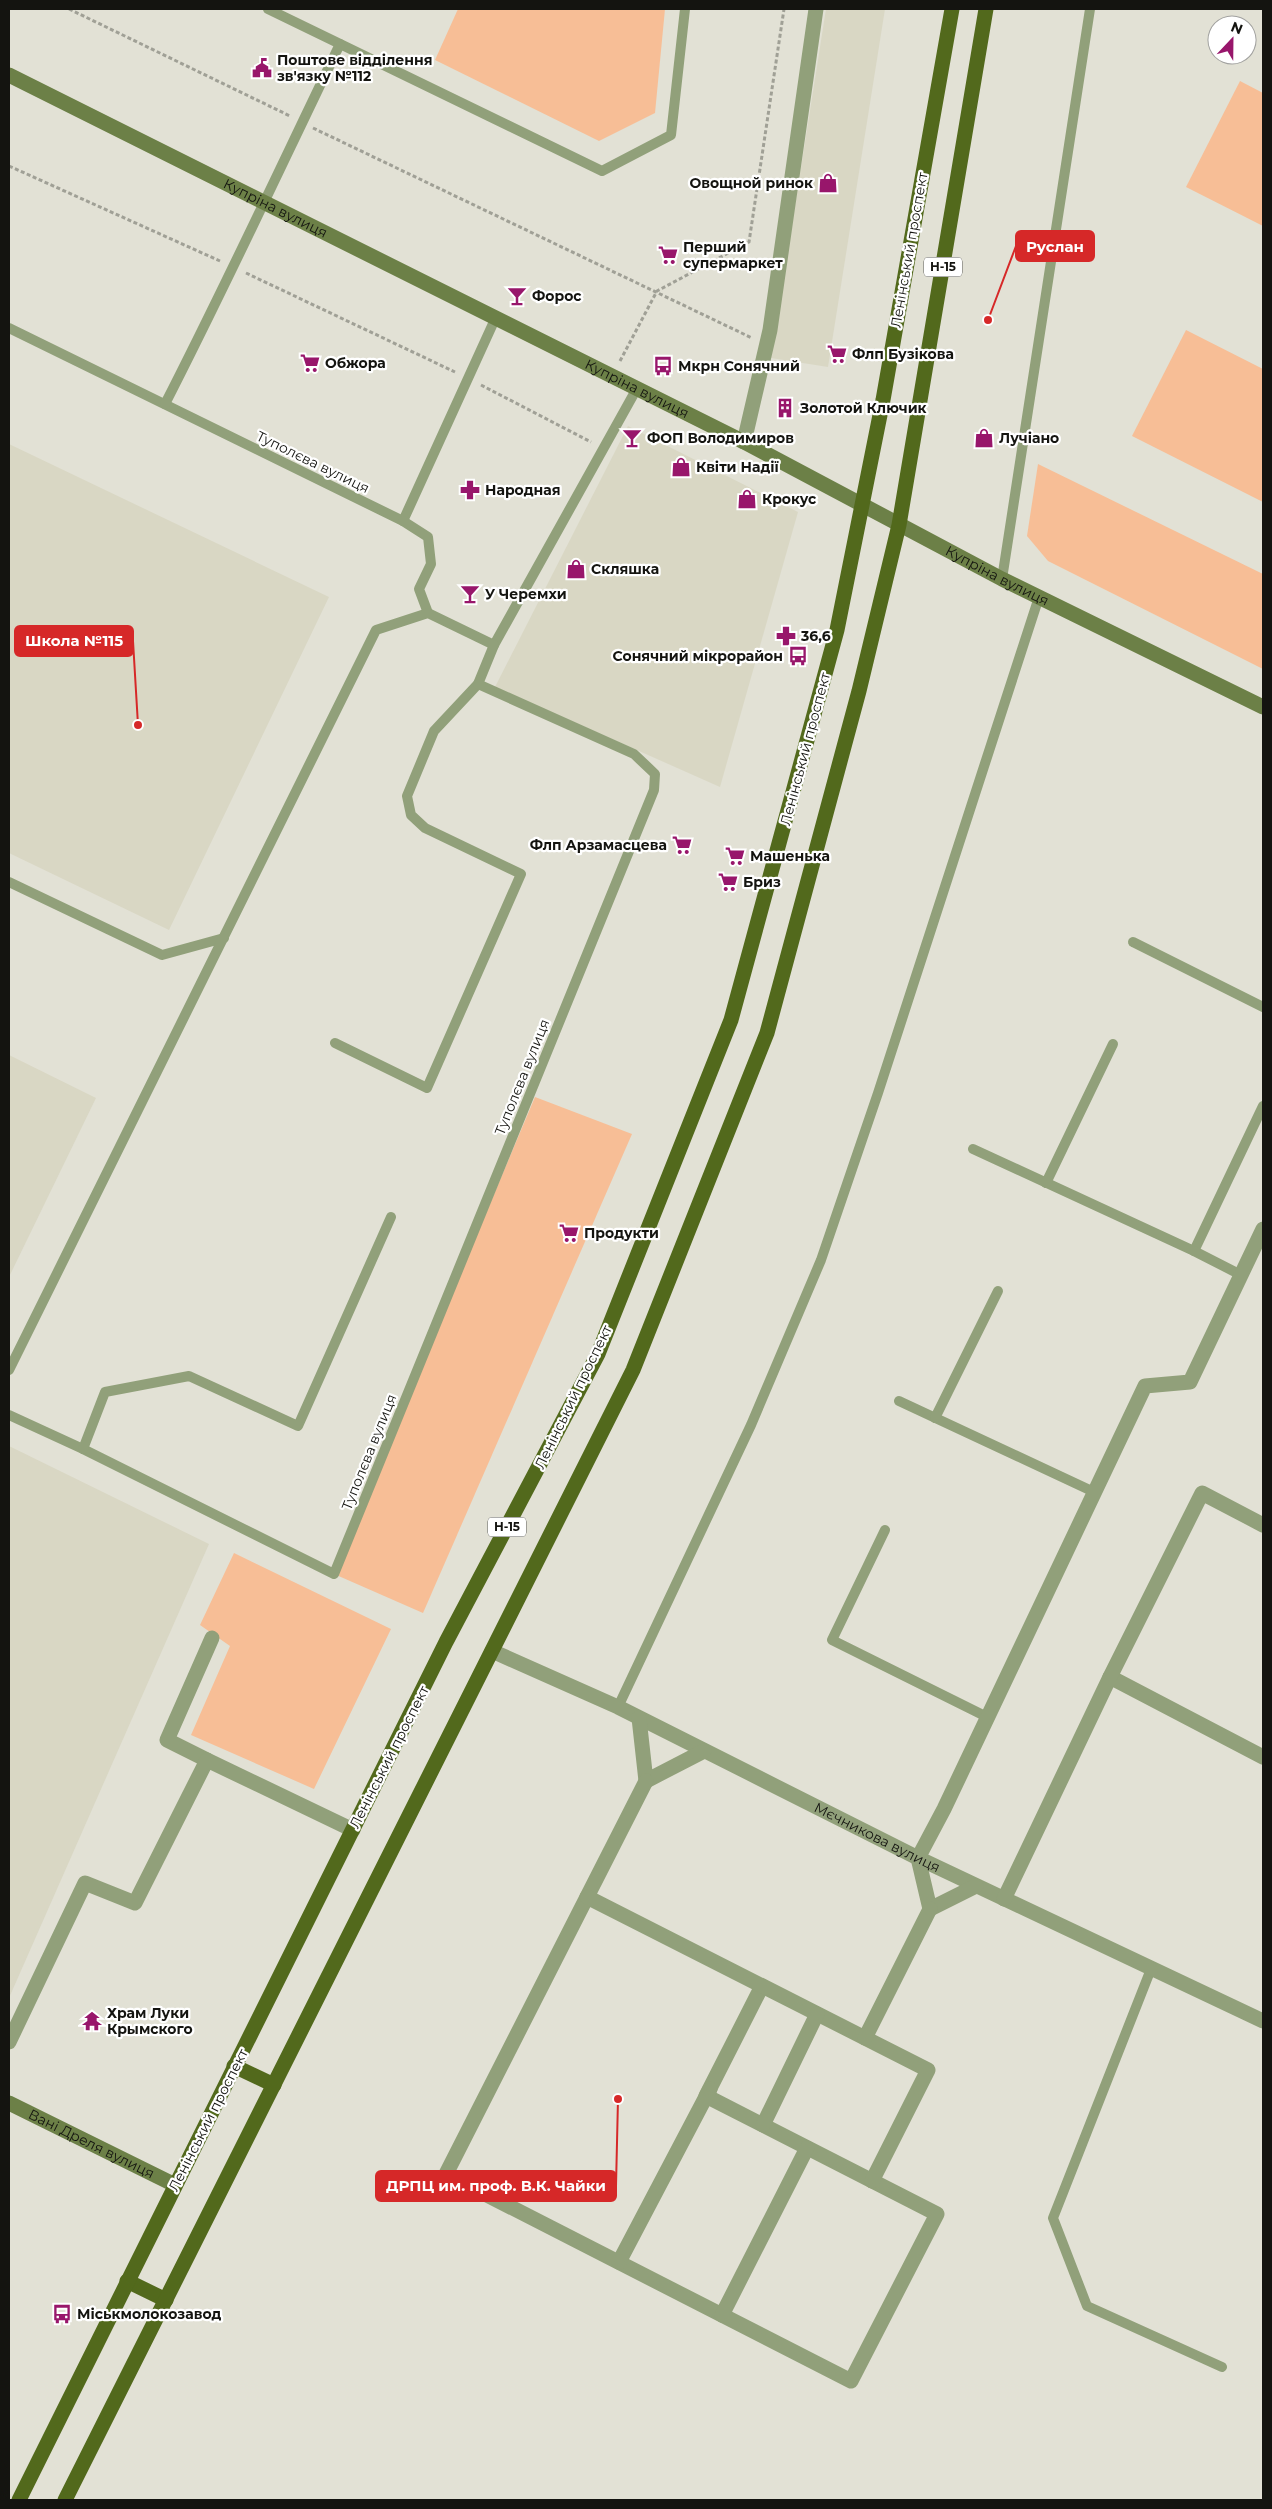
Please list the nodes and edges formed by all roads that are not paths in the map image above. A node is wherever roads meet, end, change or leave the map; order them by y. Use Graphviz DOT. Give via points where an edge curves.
graph roads {
  1 [pos="268,9"];
  2 [pos="684,9"];
  3 [pos="816,9"];
  4 [pos="952,9"];
  5 [pos="986,9"];
  6 [pos="1090,9"];
  7 [pos="340,44"];
  8 [pos="9,75"];
  9 [pos="264,202"];
  10 [pos="496,317"];
  11 [pos="9,328"];
  12 [pos="636,390"];
  13 [pos="165,404"];
  14 [pos="744,442"];
  15 [pos="860,502"];
  16 [pos="403,521"];
  17 [pos="899,525"];
  18 [pos="1002,579"];
  19 [pos="1039,597"];
  20 [pos="428,613"];
  21 [pos="494,644"];
  22 [pos="478,684"];
  23 [pos="1263,708"];
  24 [pos="9,882"];
  25 [pos="224,938"];
  26 [pos="1133,942"];
  27 [pos="1263,1007"];
  28 [pos="335,1043"];
  29 [pos="1113,1044"];
  30 [pos="1263,1106"];
  31 [pos="974,1149"];
  32 [pos="1046,1182"];
  33 [pos="391,1217"];
  34 [pos="1263,1229"];
  35 [pos="1194,1251"];
  36 [pos="1240,1275"];
  37 [pos="998,1290"];
  38 [pos="9,1370"];
  39 [pos="899,1401"];
  40 [pos="9,1416"];
  41 [pos="935,1418"];
  42 [pos="82,1449"];
  43 [pos="1094,1492"];
  44 [pos="1263,1525"];
  45 [pos="885,1530"];
  46 [pos="212,1638"];
  47 [pos="492,1651"];
  48 [pos="1110,1677"];
  49 [pos="618,1707"];
  50 [pos="988,1717"];
  51 [pos="639,1718"];
  52 [pos="704,1751"];
  53 [pos="1263,1757"];
  54 [pos="207,1760"];
  55 [pos="646,1781"];
  56 [pos="352,1830"];
  57 [pos="918,1858"];
  58 [pos="976,1886"];
  59 [pos="587,1897"];
  60 [pos="1004,1899"];
  61 [pos="930,1909"];
  62 [pos="1151,1969"];
  63 [pos="762,1986"];
  64 [pos="817,2014"];
  65 [pos="1263,2022"];
  66 [pos="865,2038"];
  67 [pos="9,2042"];
  68 [pos="234,2066"];
  69 [pos="274,2085"];
  70 [pos="710,2089"];
  71 [pos="9,2102"];
  72 [pos="763,2125"];
  73 [pos="807,2148"];
  74 [pos="872,2181"];
  75 [pos="175,2184"];
  76 [pos="619,2262"];
  77 [pos="127,2280"];
  78 [pos="166,2300"];
  79 [pos="722,2315"];
  80 [pos="1222,2367"];
  81 [pos="19,2500"];
  82 [pos="65,2500"];
  1 -- 7 [label="lane"];
  2 -- 7 [label="lane" via="671,135 602,172"];
  3 -- 14 [label="street" via="766,345"];
  4 -- 15 [label="main road, Ленінський проспект / Н-15" via="883,400"];
  5 -- 17 [label="main road, Н-15"];
  6 -- 18 [label="lane"];
  7 -- 9 [label="lane"];
  8 -- 9 [label="main road, Купріна вулиця"];
  9 -- 10 [label="main road, Купріна вулиця"];
  9 -- 13 [label="lane" via="235,267"];
  10 -- 12 [label="main road, Купріна вулиця"];
  10 -- 16 [label="lane"];
  11 -- 13 [label="lane, Туполєва вулиця"];
  12 -- 14 [label="main road, Купріна вулиця"];
  12 -- 21 [label="lane"];
  13 -- 16 [label="lane, Туполєва вулиця"];
  14 -- 15 [label="main road, Купріна вулиця"];
  15 -- 17 [label="main road, Купріна вулиця"];
  15 -- 56 [label="main road, Ленінський проспект / Н-15" via="837,630 732,1020 598,1354 446,1642"];
  16 -- 20 [label="lane, Туполєва вулиця" via="428,538 431,564 419,589"];
  17 -- 18 [label="main road, Купріна вулиця"];
  17 -- 47 [label="main road, Н-15" via="859,691 767,1033 633,1370"];
  18 -- 19 [label="main road, Купріна вулиця"];
  19 -- 23 [label="main road, Купріна вулиця"];
  19 -- 49 [label="lane" via="821,1260 751,1425"];
  20 -- 21 [label="lane"];
  20 -- 25 [label="lane" via="376,630"];
  21 -- 22 [label="lane"];
  22 -- 28 [label="lane" via="434,731 407,796 411,815 425,828 521,874 427,1088"];
  22 -- 42 [label="lane, Туполєва вулиця" via="634,754 655,774 654,790 334,1574"];
  24 -- 25 [label="lane" via="162,955"];
  25 -- 38 [label="lane"];
  26 -- 27 [label="lane"];
  29 -- 32 [label="lane"];
  30 -- 35 [label="lane"];
  31 -- 32 [label="lane"];
  32 -- 35 [label="lane"];
  33 -- 42 [label="lane" via="298,1426 189,1376 105,1392"];
  34 -- 36 [label="street"];
  35 -- 36 [label="lane"];
  36 -- 43 [label="street" via="1190,1382 1144,1386"];
  37 -- 41 [label="lane"];
  39 -- 41 [label="lane"];
  40 -- 42 [label="lane"];
  41 -- 43 [label="lane"];
  43 -- 50 [label="street"];
  44 -- 48 [label="street" via="1202,1493"];
  45 -- 50 [label="lane" via="832,1640"];
  46 -- 54 [label="street" via="167,1740"];
  47 -- 49 [label="street, Мєчникова вулиця"];
  47 -- 69 [label="main road, Н-15"];
  48 -- 53 [label="street"];
  48 -- 60 [label="street"];
  49 -- 51 [label="street, Мєчникова вулиця"];
  50 -- 57 [label="street"];
  51 -- 52 [label="street, Мєчникова вулиця"];
  51 -- 55 [label="street"];
  52 -- 55 [label="street"];
  52 -- 57 [label="street, Мєчникова вулиця"];
  54 -- 56 [label="street"];
  54 -- 67 [label="street" via="135,1903 85,1883"];
  55 -- 59 [label="street"];
  56 -- 68 [label="main road, Ленінський проспект / Н-15"];
  57 -- 58 [label="street, Мєчникова вулиця"];
  57 -- 61 [label="street"];
  58 -- 60 [label="street, Мєчникова вулиця"];
  58 -- 61 [label="street"];
  59 -- 63 [label="street"];
  59 -- 76 [label="street" via="446,2174"];
  60 -- 62 [label="street, Мєчникова вулиця"];
  61 -- 66 [label="street"];
  62 -- 65 [label="street, Мєчникова вулиця"];
  62 -- 80 [label="lane" via="1053,2218 1087,2306"];
  63 -- 64 [label="street"];
  63 -- 70 [label="street"];
  64 -- 66 [label="street"];
  64 -- 72 [label="street"];
  66 -- 74 [label="street" via="928,2070"];
  68 -- 69 [label="main road"];
  68 -- 75 [label="main road, Ленінський проспект / Н-15"];
  69 -- 78 [label="main road, Н-15"];
  70 -- 72 [label="street" via="706,2096"];
  70 -- 76 [label="street"];
  71 -- 75 [label="main road, Вані Дреля вулиця"];
  72 -- 73 [label="street"];
  73 -- 74 [label="street"];
  73 -- 79 [label="street"];
  74 -- 79 [label="street" via="937,2214 852,2381"];
  75 -- 77 [label="main road, Ленінський проспект / Н-15"];
  76 -- 79 [label="street"];
  77 -- 78 [label="main road"];
  77 -- 81 [label="main road, Ленінський проспект / Н-15"];
  78 -- 82 [label="main road, Н-15"];
}
